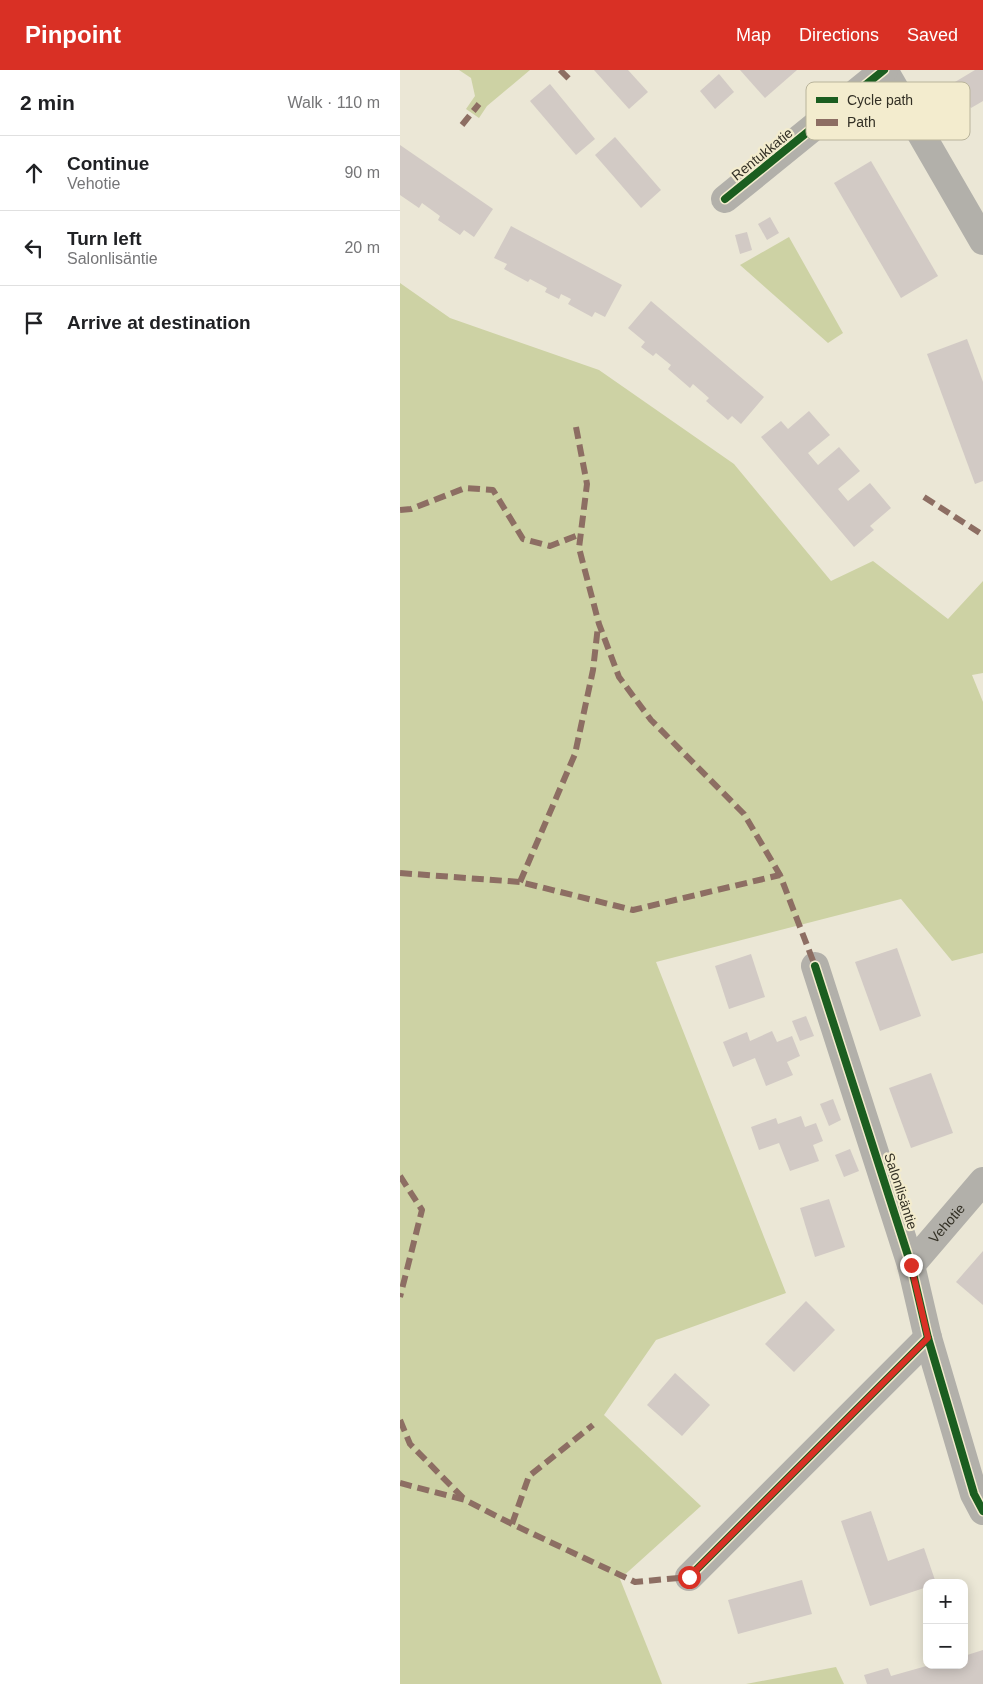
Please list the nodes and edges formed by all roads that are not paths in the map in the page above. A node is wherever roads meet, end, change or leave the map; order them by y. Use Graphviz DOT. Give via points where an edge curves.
graph roads {
  1 [pos="884,70"];
  2 [pos="869,82"];
  3 [pos="891,82"];
  4 [pos="806,133"];
  5 [pos="924,140"];
  6 [pos="725,199"];
  7 [pos="983,242"];
  8 [pos="815,966"];
  9 [pos="983,1181"];
  10 [pos="911,1265"];
  11 [pos="928,1338"];
  12 [pos="983,1511"];
  13 [pos="689,1577"];
  1 -- 2 [label="street, Rentukkatie"];
  1 -- 3 [label="street"];
  4 -- 6 [label="street, Rentukkatie"];
  5 -- 7 [label="street"];
  8 -- 10 [label="street, Salonlisäntie"];
  9 -- 10 [label="street, Vehotie"];
  10 -- 11 [label="street, Salonlisäntie"];
  11 -- 12 [label="street, Salonlisäntie" via="974,1494"];
  11 -- 13 [label="street"];
}
